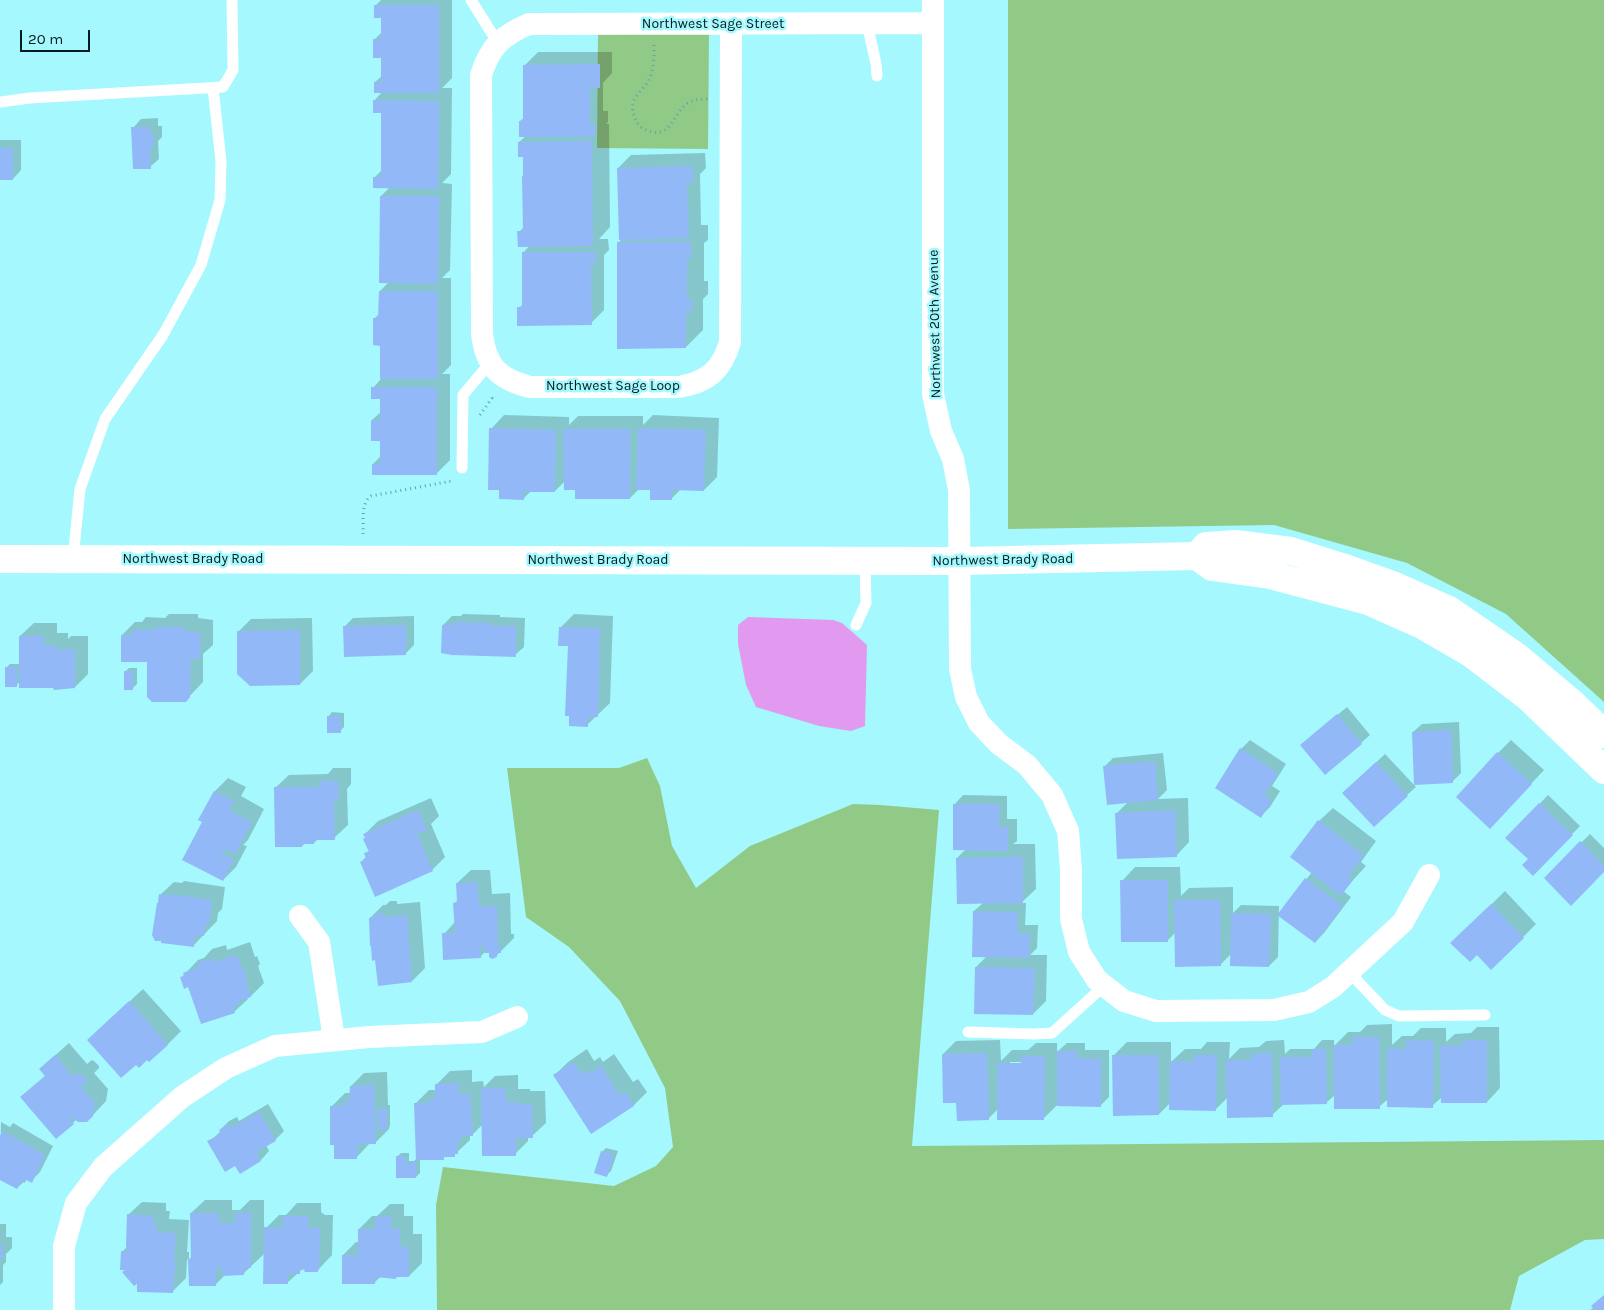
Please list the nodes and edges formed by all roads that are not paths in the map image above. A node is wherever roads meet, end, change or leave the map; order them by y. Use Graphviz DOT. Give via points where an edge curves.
graph roads {
  1 [pos="232,0"];
  2 [pos="471,0"];
  3 [pos="933,0"];
  4 [pos="933,23"];
  5 [pos="732,24"];
  6 [pos="867,24"];
  7 [pos="498,43"];
  8 [pos="877,76"];
  9 [pos="213,88"];
  10 [pos="0,102"];
  11 [pos="495,369"];
  12 [pos="460,473"];
  13 [pos="1197,556"];
  14 [pos="0,559"];
  15 [pos="73,559"];
  16 [pos="864,561"];
  17 [pos="960,561"];
  18 [pos="856,625"];
  19 [pos="1604,734"];
  20 [pos="1604,770"];
  21 [pos="1429,874"];
  22 [pos="300,916"];
  23 [pos="1349,972"];
  24 [pos="1104,986"];
  25 [pos="1485,1015"];
  26 [pos="517,1017"];
  27 [pos="968,1032"];
  28 [pos="334,1039"];
  29 [pos="64,1310"];
  1 -- 9 [label="lane" via="233,70 223,87"];
  2 -- 7 [label="lane"];
  3 -- 4 [label="street, Northwest 20th Avenue"];
  4 -- 6 [label="street, Northwest Sage Street"];
  4 -- 17 [label="street, Northwest 20th Avenue" via="933,394 941,431 954,460 959,490"];
  5 -- 6 [label="street, Northwest Sage Street"];
  5 -- 7 [label="street, Northwest Sage Street" via="529,24 512,31"];
  5 -- 11 [label="street, Northwest Sage Loop" via="730,342 718,368 707,378 679,387 530,387 514,383"];
  6 -- 8 [label="lane"];
  7 -- 11 [label="street" via="487,58 481,75 482,334 484,349"];
  9 -- 10 [label="lane"];
  9 -- 15 [label="lane" via="221,161 220,200 201,265 163,335 105,419 80,489"];
  11 -- 12 [label="lane" via="463,395"];
  13 -- 17 [label="main road, Northwest Brady Road"];
  13 -- 19 [label="main road, Northwest Brady Road" via="1206,546 1236,544 1291,552 1395,586 1449,610 1516,656"];
  13 -- 20 [label="main road" via="1212,567 1270,575 1368,601 1422,625 1472,654 1527,696"];
  14 -- 15 [label="main road, Northwest Brady Road"];
  15 -- 16 [label="main road, Northwest Brady Road"];
  16 -- 17 [label="main road, Northwest Brady Road"];
  16 -- 18 [label="lane" via="866,602"];
  17 -- 24 [label="street, Northwest 20th Avenue" via="960,669 966,697 979,723 1027,765 1052,795 1068,831 1071,918 1079,952"];
  21 -- 23 [label="street, Northwest 20th Avenue" via="1403,922"];
  22 -- 28 [label="street" via="319,942"];
  23 -- 24 [label="street, Northwest 20th Avenue" via="1309,1002 1274,1010 1156,1011 1124,1001"];
  23 -- 25 [label="lane" via="1385,1010 1399,1016"];
  24 -- 27 [label="lane" via="1052,1032"];
  26 -- 28 [label="street" via="482,1032"];
  28 -- 29 [label="street" via="275,1046 226,1068 182,1097 103,1167 76,1203 64,1246"];
}
